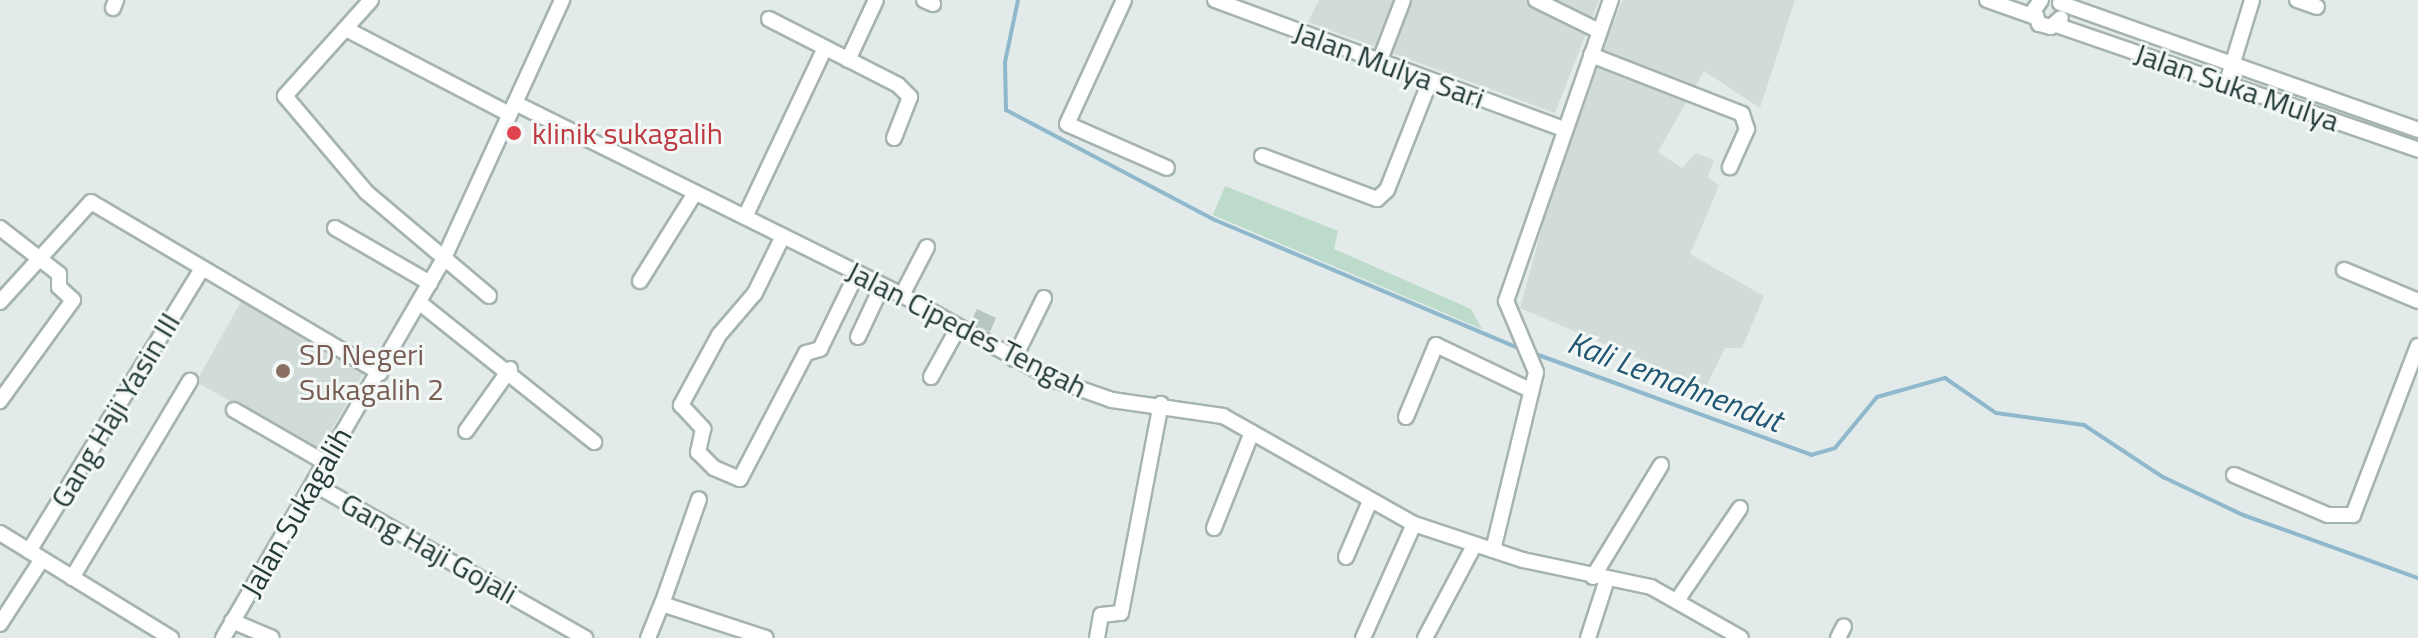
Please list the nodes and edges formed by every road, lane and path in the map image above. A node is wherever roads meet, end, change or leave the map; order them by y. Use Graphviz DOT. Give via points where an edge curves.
graph roads {
  1 [pos="371,0"];
  2 [pos="562,0"];
  3 [pos="876,0"];
  4 [pos="1124,0"];
  5 [pos="1215,0"];
  6 [pos="1403,0"];
  7 [pos="1536,0"];
  8 [pos="1611,0"];
  9 [pos="1987,0"];
  10 [pos="2041,0"];
  11 [pos="2252,0"];
  12 [pos="2297,0"];
  13 [pos="2058,2"];
  14 [pos="2317,7"];
  15 [pos="2035,17"];
  16 [pos="769,19"];
  17 [pos="2056,25"];
  18 [pos="346,29"];
  19 [pos="1597,30"];
  20 [pos="825,48"];
  21 [pos="1591,55"];
  22 [pos="848,60"];
  23 [pos="1380,60"];
  24 [pos="2233,62"];
  25 [pos="1430,81"];
  26 [pos="2227,82"];
  27 [pos="512,109"];
  28 [pos="1564,129"];
  29 [pos="2418,130"];
  30 [pos="894,138"];
  31 [pos="2418,150"];
  32 [pos="1262,156"];
  33 [pos="1730,167"];
  34 [pos="1167,168"];
  35 [pos="695,193"];
  36 [pos="745,217"];
  37 [pos="0,228"];
  38 [pos="335,228"];
  39 [pos="783,236"];
  40 [pos="927,247"];
  41 [pos="444,258"];
  42 [pos="42,261"];
  43 [pos="202,269"];
  44 [pos="2344,270"];
  45 [pos="857,273"];
  46 [pos="640,281"];
  47 [pos="430,283"];
  48 [pos="882,286"];
  49 [pos="902,295"];
  50 [pos="489,296"];
  51 [pos="1044,298"];
  52 [pos="2418,301"];
  53 [pos="0,302"];
  54 [pos="420,303"];
  55 [pos="958,328"];
  56 [pos="858,337"];
  57 [pos="2418,346"];
  58 [pos="1014,359"];
  59 [pos="510,369"];
  60 [pos="380,373"];
  61 [pos="931,377"];
  62 [pos="190,381"];
  63 [pos="1532,391"];
  64 [pos="0,401"];
  65 [pos="1161,404"];
  66 [pos="234,410"];
  67 [pos="1406,417"];
  68 [pos="466,431"];
  69 [pos="1252,432"];
  70 [pos="594,442"];
  71 [pos="324,462"];
  72 [pos="1661,465"];
  73 [pos="2234,475"];
  74 [pos="314,484"];
  75 [pos="699,499"];
  76 [pos="1370,501"];
  77 [pos="1740,508"];
  78 [pos="1414,524"];
  79 [pos="1214,528"];
  80 [pos="0,533"];
  81 [pos="1475,544"];
  82 [pos="1493,550"];
  83 [pos="36,555"];
  84 [pos="1346,557"];
  85 [pos="72,578"];
  86 [pos="1600,578"];
  87 [pos="1678,599"];
  88 [pos="662,604"];
  89 [pos="232,621"];
  90 [pos="0,624"];
  91 [pos="1716,631"];
  92 [pos="1738,637"];
  93 [pos="171,638"];
  94 [pos="223,638"];
  95 [pos="272,638"];
  96 [pos="585,638"];
  97 [pos="648,638"];
  98 [pos="766,638"];
  99 [pos="1097,638"];
  100 [pos="1363,638"];
  101 [pos="1425,638"];
  102 [pos="1588,638"];
  1 -- 18 [label="street"];
  2 -- 27 [label="street, Jalan Sukagalih"];
  3 -- 22 [label="street"];
  4 -- 34 [label="street" via="1067,124"];
  5 -- 23 [label="street, Jalan Mulya Sari"];
  6 -- 23 [label="street"];
  7 -- 19 [label="street"];
  8 -- 19 [label="street"];
  9 -- 15 [label="street"];
  10 -- 15 [label="street"];
  11 -- 24 [label="street"];
  12 -- 14 [label="street"];
  13 -- 17 [label="street" via="2063,15"];
  13 -- 24 [label="street, Jalan Suka Mulya"];
  15 -- 17 [label="street, Jalan Suka Mulya" via="2039,24"];
  16 -- 20 [label="street"];
  17 -- 26 [label="street, Jalan Suka Mulya"];
  18 -- 27 [label="street, Jalan Cipedes Tengah"];
  18 -- 41 [label="street" via="285,96 366,192"];
  19 -- 21 [label="street"];
  20 -- 22 [label="street"];
  20 -- 36 [label="street"];
  21 -- 28 [label="street"];
  21 -- 33 [label="street" via="1742,114 1747,129"];
  22 -- 30 [label="street" via="910,97"];
  23 -- 25 [label="street, Jalan Mulya Sari"];
  24 -- 26 [label="street"];
  24 -- 29 [label="street, Jalan Suka Mulya"];
  25 -- 28 [label="street, Jalan Mulya Sari"];
  25 -- 32 [label="street" via="1387,190 1377,199"];
  26 -- 31 [label="street, Jalan Suka Mulya"];
  27 -- 35 [label="street, Jalan Cipedes Tengah"];
  27 -- 41 [label="street, Jalan Sukagalih"];
  28 -- 63 [label="street" via="1506,301 1530,346 1536,372"];
  35 -- 36 [label="street, Jalan Cipedes Tengah"];
  35 -- 46 [label="street"];
  36 -- 39 [label="street, Jalan Cipedes Tengah"];
  37 -- 42 [label="street"];
  38 -- 47 [label="street"];
  39 -- 45 [label="street, Jalan Cipedes Tengah"];
  39 -- 45 [label="street" via="755,293 719,335 681,405 703,429 698,452 714,468 740,479 806,353 820,349"];
  40 -- 49 [label="street"];
  41 -- 47 [label="street, Jalan Sukagalih"];
  41 -- 50 [label="street"];
  42 -- 43 [label="street" via="87,202"];
  42 -- 53 [label="street"];
  42 -- 64 [label="street" via="59,274 59,287 72,303"];
  43 -- 60 [label="street"];
  43 -- 83 [label="street, Gang Haji Yasin III"];
  44 -- 52 [label="street"];
  45 -- 48 [label="street, Jalan Cipedes Tengah"];
  47 -- 54 [label="street, Jalan Sukagalih"];
  48 -- 49 [label="street, Jalan Cipedes Tengah"];
  48 -- 56 [label="street"];
  49 -- 55 [label="street, Jalan Cipedes Tengah"];
  51 -- 58 [label="street"];
  54 -- 59 [label="street"];
  54 -- 60 [label="street, Jalan Sukagalih"];
  55 -- 58 [label="street, Jalan Cipedes Tengah"];
  55 -- 61 [label="street"];
  57 -- 73 [label="street" via="2353,515 2328,515"];
  58 -- 65 [label="street, Jalan Cipedes Tengah" via="1088,393"];
  59 -- 68 [label="street"];
  59 -- 70 [label="street"];
  60 -- 71 [label="street, Jalan Sukagalih"];
  62 -- 85 [label="street"];
  63 -- 67 [label="street" via="1436,345"];
  63 -- 82 [label="street"];
  65 -- 69 [label="street, Jalan Cipedes Tengah" via="1200,409"];
  65 -- 99 [label="street" via="1121,613 1101,615"];
  66 -- 71 [label="street"];
  69 -- 76 [label="street, Jalan Cipedes Tengah"];
  69 -- 79 [label="street"];
  71 -- 74 [label="street, Jalan Sukagalih"];
  72 -- 86 [label="street"];
  74 -- 89 [label="street, Jalan Sukagalih"];
  74 -- 96 [label="street, Gang Haji Gojali"];
  75 -- 88 [label="street"];
  76 -- 78 [label="street, Jalan Cipedes Tengah"];
  76 -- 84 [label="street"];
  77 -- 87 [label="street"];
  78 -- 81 [label="street, Jalan Cipedes Tengah"];
  78 -- 100 [label="street"];
  80 -- 83 [label="street"];
  81 -- 82 [label="street, Jalan Cipedes Tengah"];
  81 -- 101 [label="street"];
  82 -- 86 [label="street, Jalan Cipedes Tengah"];
  83 -- 85 [label="street"];
  83 -- 90 [label="street, Gang Haji Yasin III"];
  85 -- 93 [label="street"];
  86 -- 87 [label="street, Jalan Cipedes Tengah"];
  86 -- 102 [label="street"];
  87 -- 91 [label="street, Jalan Cipedes Tengah"];
  88 -- 97 [label="street"];
  88 -- 98 [label="street"];
  89 -- 94 [label="street, Jalan Sukagalih"];
  89 -- 95 [label="street"];
  91 -- 92 [label="street, Jalan Cipedes Tengah"];
}
